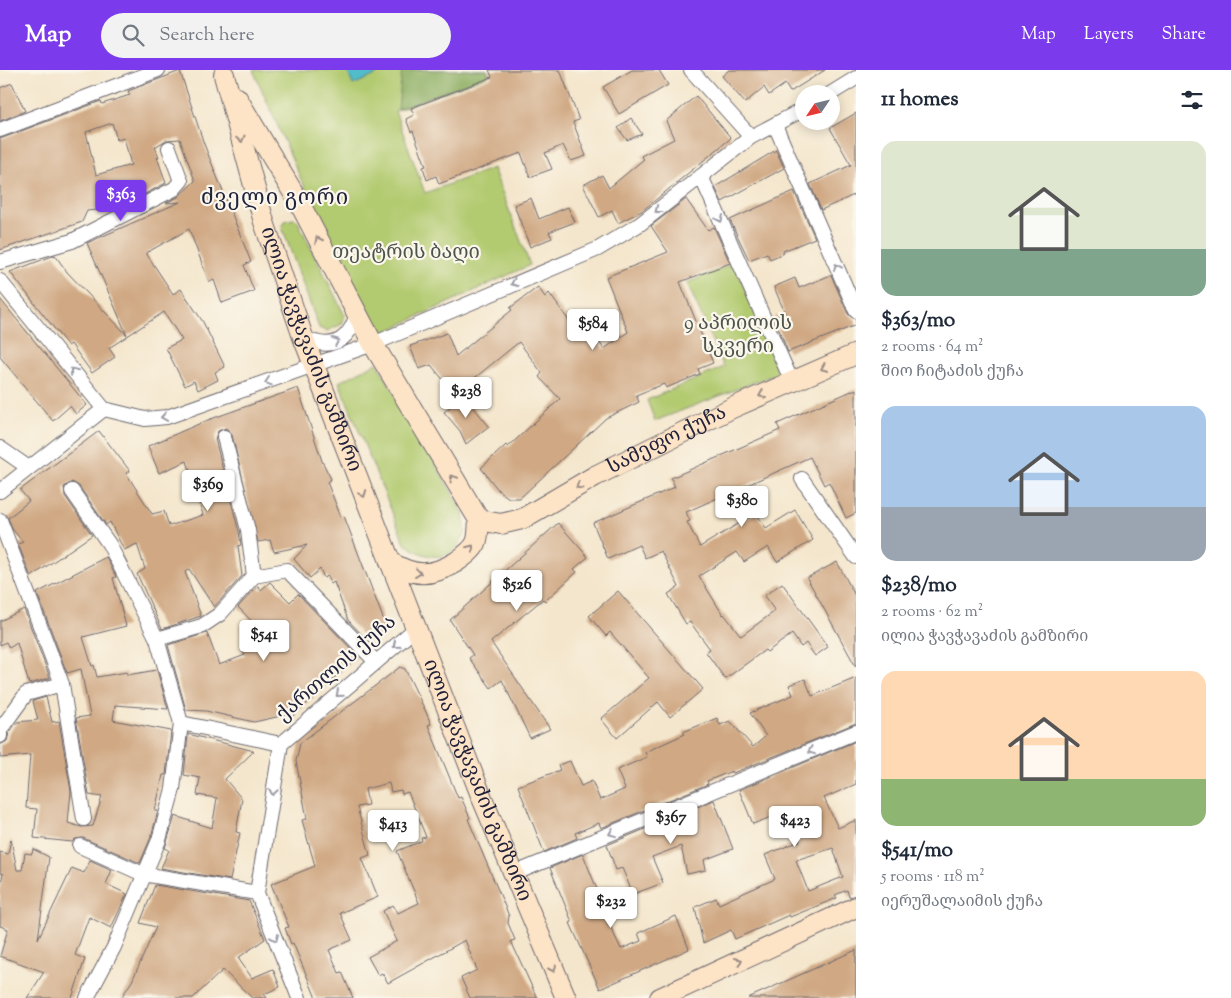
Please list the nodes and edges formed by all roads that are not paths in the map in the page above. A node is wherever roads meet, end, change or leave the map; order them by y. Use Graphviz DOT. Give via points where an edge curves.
graph roads {
  1 [pos="158,70"];
  2 [pos="691,70"];
  3 [pos="223,72"];
  4 [pos="856,78"];
  5 [pos="840,88"];
  6 [pos="795,114"];
  7 [pos="776,125"];
  8 [pos="0,130"];
  9 [pos="751,137"];
  10 [pos="169,148"];
  11 [pos="699,178"];
  12 [pos="0,262"];
  13 [pos="0,280"];
  14 [pos="856,311"];
  15 [pos="357,314"];
  16 [pos="303,337"];
  17 [pos="373,344"];
  18 [pos="856,354"];
  19 [pos="314,366"];
  20 [pos="792,382"];
  21 [pos="104,409"];
  22 [pos="224,437"];
  23 [pos="0,448"];
  24 [pos="29,468"];
  25 [pos="802,480"];
  26 [pos="0,491"];
  27 [pos="72,491"];
  28 [pos="0,520"];
  29 [pos="479,520"];
  30 [pos="856,557"];
  31 [pos="390,562"];
  32 [pos="254,576"];
  33 [pos="416,628"];
  34 [pos="157,640"];
  35 [pos="376,662"];
  36 [pos="62,684"];
  37 [pos="181,723"];
  38 [pos="856,732"];
  39 [pos="0,736"];
  40 [pos="281,744"];
  41 [pos="84,819"];
  42 [pos="80,846"];
  43 [pos="143,874"];
  44 [pos="513,874"];
  45 [pos="257,893"];
  46 [pos="856,907"];
  47 [pos="695,981"];
  48 [pos="87,998"];
  49 [pos="299,998"];
  50 [pos="566,998"];
  51 [pos="660,998"];
  52 [pos="675,998"];
  1 -- 8 [label="street"];
  2 -- 9 [label="street"];
  15 -- 3 [label="main road, ილია ჭავჭავაძის გამზირი, one-way" via="300,204"];
  3 -- 16 [label="main road, ილია ჭავჭავაძის გამზირი, one-way" via="264,222"];
  4 -- 5 [label="street"];
  6 -- 7 [label="street"];
  7 -- 9 [label="street"];
  14 -- 7 [label="street, one-way"];
  9 -- 11 [label="street"];
  10 -- 12 [label="street" via="181,181 174,189 72,241"];
  11 -- 17 [label="street, one-way" via="640,224 598,249"];
  11 -- 20 [label="street, one-way"];
  21 -- 13 [label="street, one-way"];
  16 -- 15 [label="street, one-way" via="316,344 330,344 343,339 353,328"];
  15 -- 17 [label="main road, ილია ჭავჭავაძის გამზირი"];
  16 -- 19 [label="main road, ილია ჭავჭავაძის გამზირი"];
  17 -- 19 [label="street"];
  29 -- 17 [label="main road, ილია ჭავჭავაძის გამზირი, one-way"];
  18 -- 20 [label="main road, სამეფო ქუჩა, one-way"];
  19 -- 21 [label="street, one-way" via="167,417 145,419"];
  19 -- 31 [label="main road, ილია ჭავჭავაძის გამზირი, one-way"];
  20 -- 29 [label="main road, სამეფო ქუჩა, one-way" via="595,476 522,519 501,524"];
  21 -- 24 [label="street"];
  22 -- 32 [label="street" via="248,530"];
  23 -- 24 [label="street"];
  24 -- 26 [label="street"];
  25 -- 30 [label="street"];
  27 -- 34 [label="street" via="109,544"];
  28 -- 36 [label="street"];
  31 -- 29 [label="main road, one-way" via="415,573 430,574 447,567 464,557 475,544"];
  31 -- 33 [label="main road, ილია ჭავჭავაძის გამზირი"];
  32 -- 34 [label="street" via="220,614 202,626"];
  32 -- 35 [label="street" via="287,570"];
  33 -- 35 [label="street, ქართლის ქუჩა, one-way"];
  33 -- 44 [label="main road, ილია ჭავჭავაძის გამზირი"];
  34 -- 37 [label="street"];
  35 -- 40 [label="street, ქართლის ქუჩა, one-way"];
  36 -- 39 [label="street" via="26,694 0,730"];
  36 -- 41 [label="street"];
  37 -- 40 [label="street"];
  37 -- 43 [label="street" via="173,789 159,840"];
  38 -- 44 [label="street, one-way"];
  40 -- 45 [label="street, ქართლის ქუჩა, one-way"];
  42 -- 43 [label="street"];
  43 -- 45 [label="street"];
  43 -- 48 [label="street" via="114,947"];
  44 -- 50 [label="main road, ილია ჭავჭავაძის გამზირი, one-way"];
  45 -- 49 [label="street, one-way"];
  47 -- 46 [label="main road, one-way"];
  47 -- 51 [label="main road"];
  47 -- 52 [label="main road"];
}
